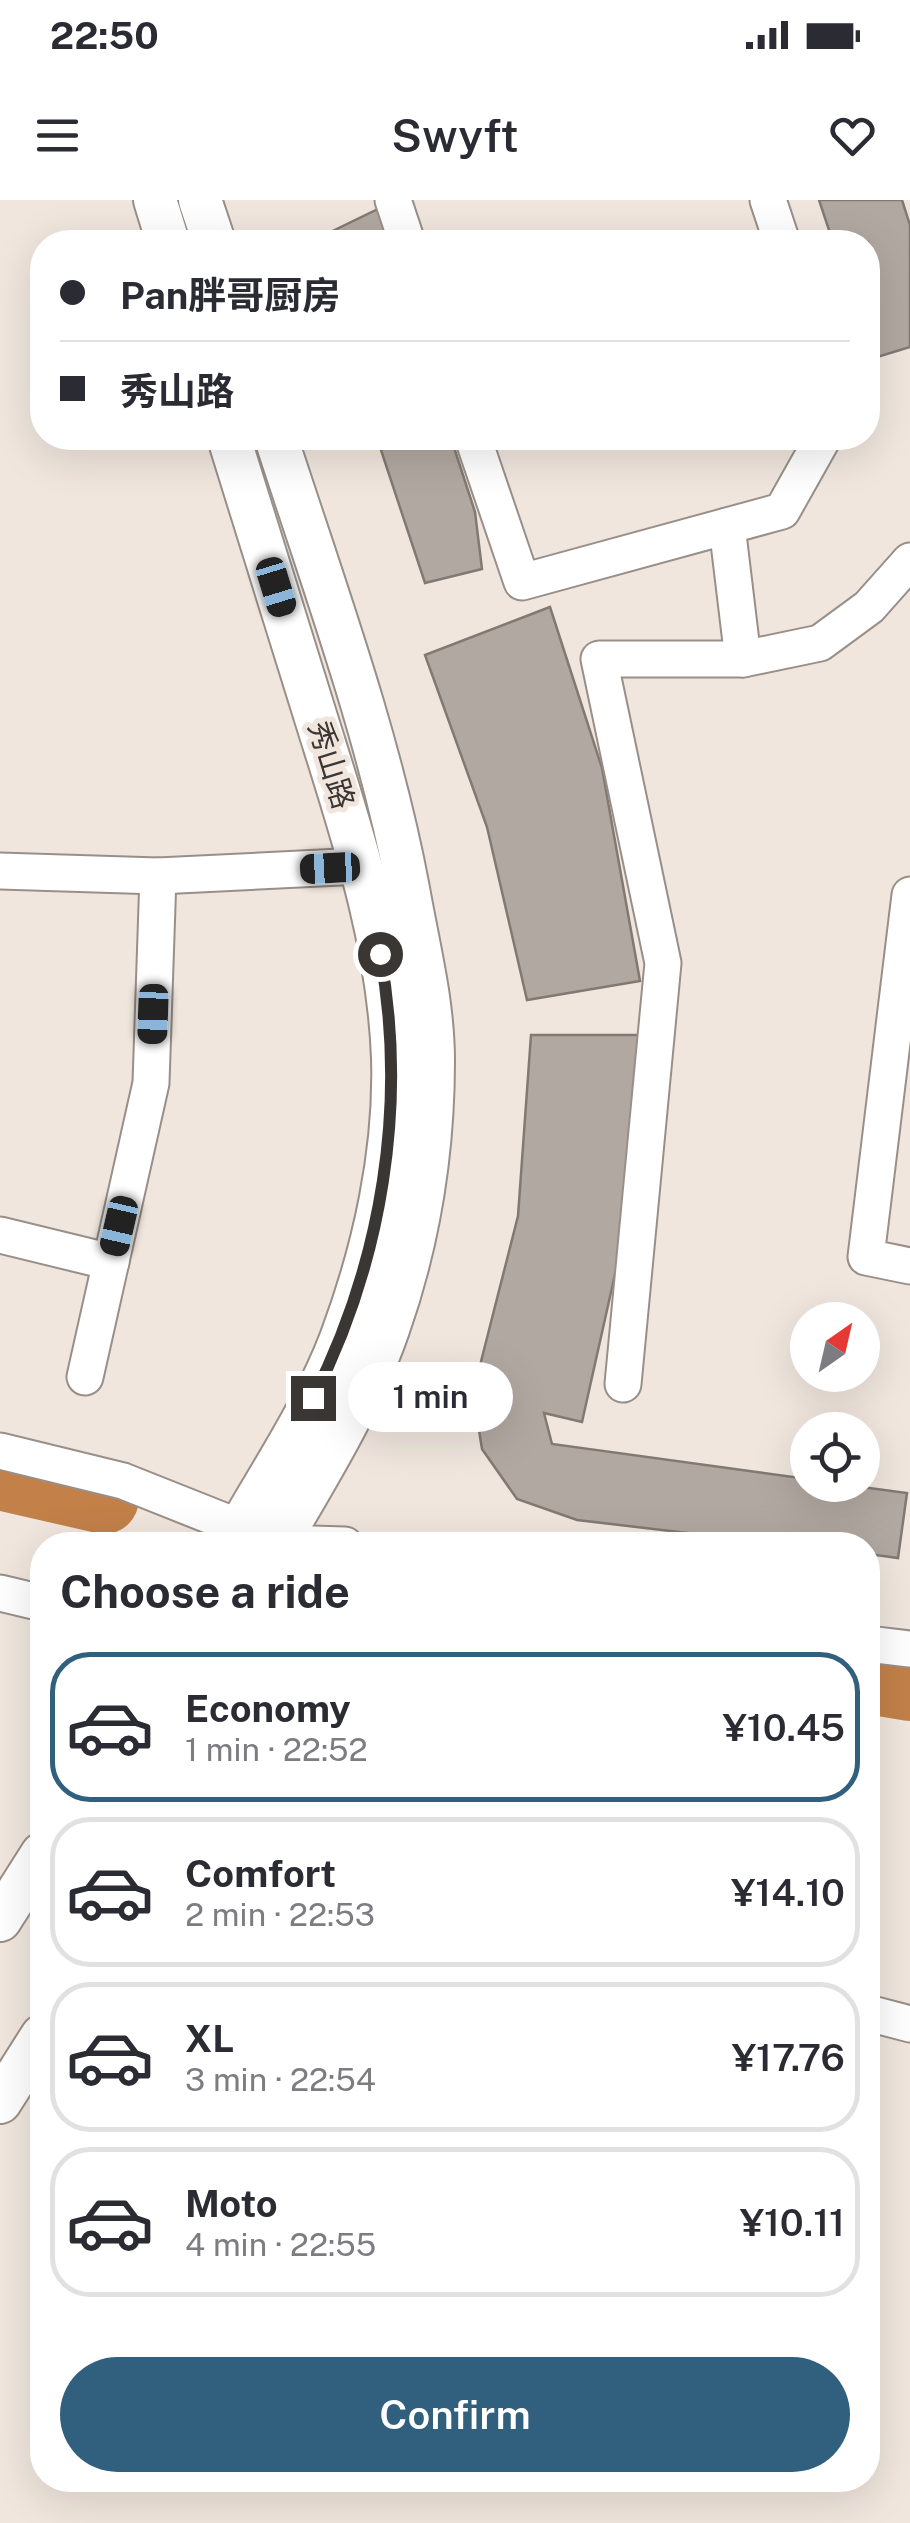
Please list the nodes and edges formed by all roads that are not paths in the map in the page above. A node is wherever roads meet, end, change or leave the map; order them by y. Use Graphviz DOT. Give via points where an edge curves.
graph roads {
  1 [pos="155,200"];
  2 [pos="200,200"];
  3 [pos="393,200"];
  4 [pos="768,200"];
  5 [pos="164,230"];
  6 [pos="210,230"];
  7 [pos="404,230"];
  8 [pos="778,230"];
  9 [pos="233,450"];
  10 [pos="280,450"];
  11 [pos="477,450"];
  12 [pos="816,450"];
  13 [pos="727,526"];
  14 [pos="910,562"];
  15 [pos="742,659"];
  16 [pos="361,866"];
  17 [pos="0,871"];
  18 [pos="158,876"];
  19 [pos="910,895"];
  20 [pos="0,1235"];
  21 [pos="110,1262"];
  22 [pos="910,1266"];
  23 [pos="85,1377"];
  24 [pos="624,1384"];
  25 [pos="0,1452"];
  26 [pos="239,1532"];
  27 [pos="260,1532"];
  28 [pos="263,1532"];
  29 [pos="0,1593"];
  30 [pos="30,1601"];
  31 [pos="880,1645"];
  32 [pos="910,1649"];
  33 [pos="30,1873"];
  34 [pos="0,1920"];
  35 [pos="880,2016"];
  36 [pos="910,2024"];
  37 [pos="30,2055"];
  38 [pos="0,2102"];
  1 -- 5 [label="street"];
  2 -- 6 [label="street"];
  3 -- 7 [label="street"];
  4 -- 8 [label="street"];
  9 -- 16 [label="street, 秀山路"];
  10 -- 28 [label="street, 秀山路" via="395,822 424,968 433,1058 423,1184 389,1327 364,1388"];
  11 -- 13 [label="street" via="522,582"];
  12 -- 13 [label="street" via="782,512"];
  13 -- 15 [label="street"];
  14 -- 15 [label="street" via="869,608 820,643"];
  15 -- 24 [label="street" via="600,659 663,963"];
  16 -- 18 [label="street"];
  16 -- 27 [label="street, 秀山路" via="384,974 393,1059 377,1214 334,1357 299,1426"];
  17 -- 18 [label="street"];
  18 -- 21 [label="street" via="151,1082"];
  19 -- 22 [label="street" via="866,1257"];
  20 -- 21 [label="street"];
  21 -- 23 [label="street"];
  25 -- 26 [label="street" via="123,1481"];
  29 -- 30 [label="street"];
  31 -- 32 [label="street"];
  33 -- 34 [label="street"];
  35 -- 36 [label="street"];
  37 -- 38 [label="street"];
}
